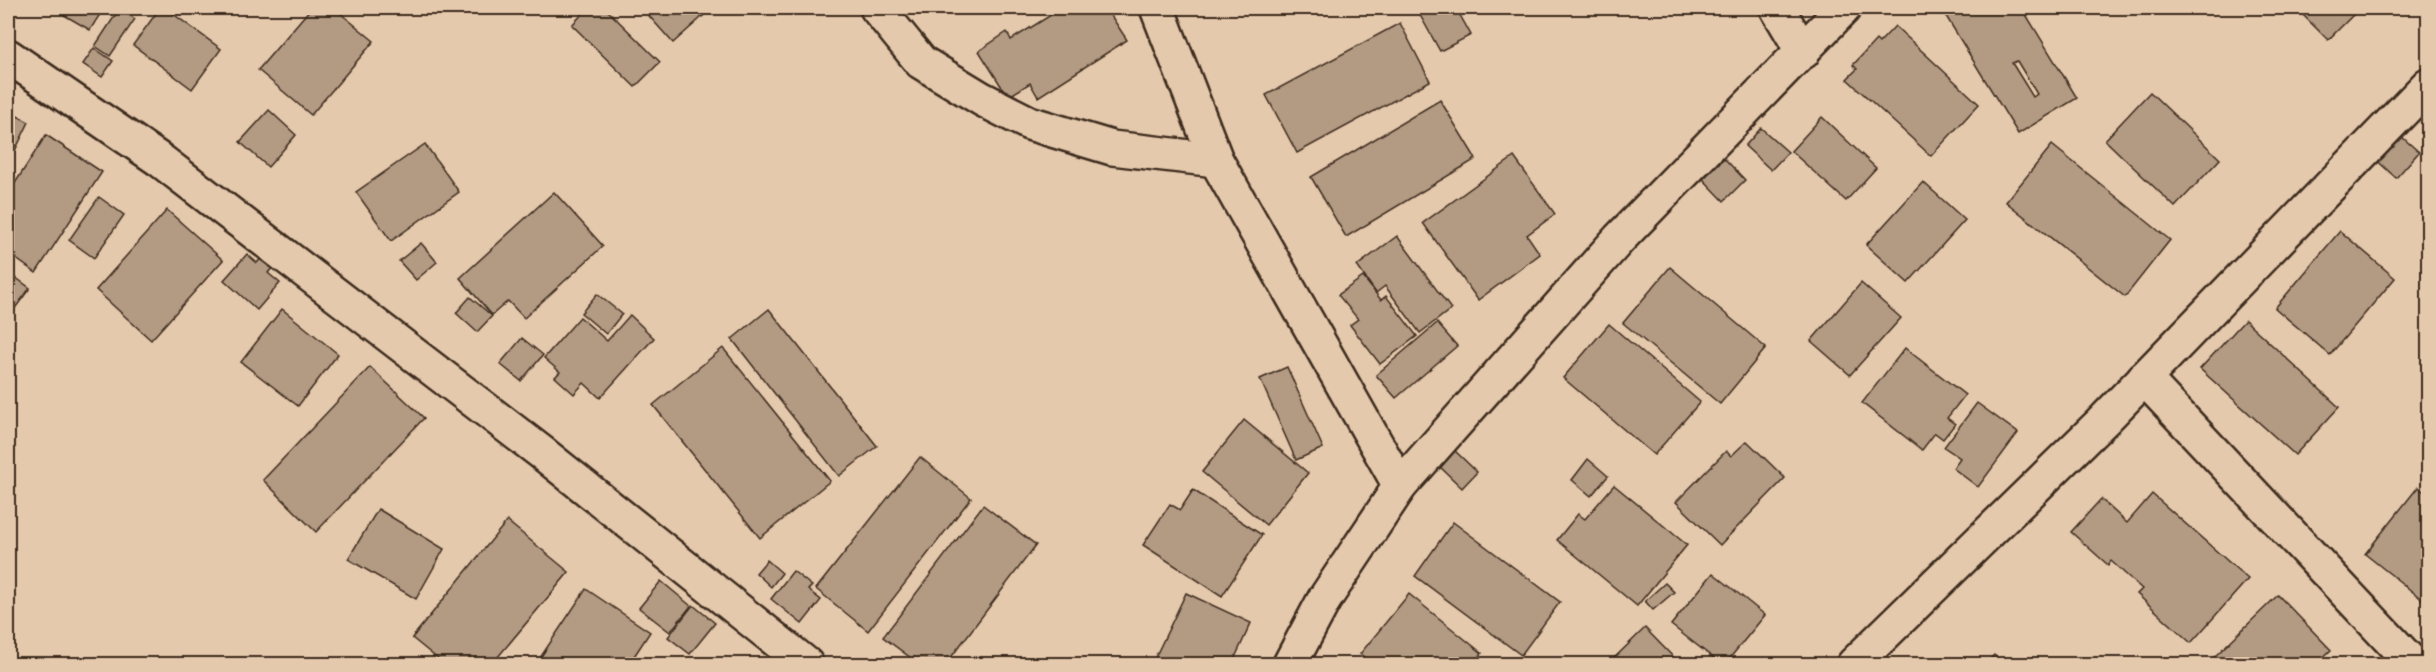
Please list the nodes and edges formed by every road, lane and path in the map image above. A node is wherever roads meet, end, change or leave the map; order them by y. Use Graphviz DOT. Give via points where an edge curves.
graph roads {
  1 [pos="877,8"];
  2 [pos="1157,8"];
  3 [pos="1777,8"];
  4 [pos="1845,8"];
  5 [pos="1803,52"];
  6 [pos="8,56"];
  7 [pos="2428,85"];
  8 [pos="1216,160"];
  9 [pos="2144,378"];
  10 [pos="1400,486"];
  11 [pos="806,664"];
  12 [pos="1290,664"];
  13 [pos="1854,664"];
  14 [pos="2413,664"];
  1 -- 8 [label="street" via="921,62 1029,123 1112,148"];
  2 -- 8 [label="street"];
  3 -- 5 [label="street"];
  4 -- 5 [label="street"];
  5 -- 10 [label="street" via="1619,239"];
  6 -- 11 [label="street" via="169,167 541,452"];
  7 -- 9 [label="street"];
  8 -- 10 [label="street"];
  9 -- 13 [label="street"];
  9 -- 14 [label="street"];
  10 -- 12 [label="street" via="1324,600"];
}
